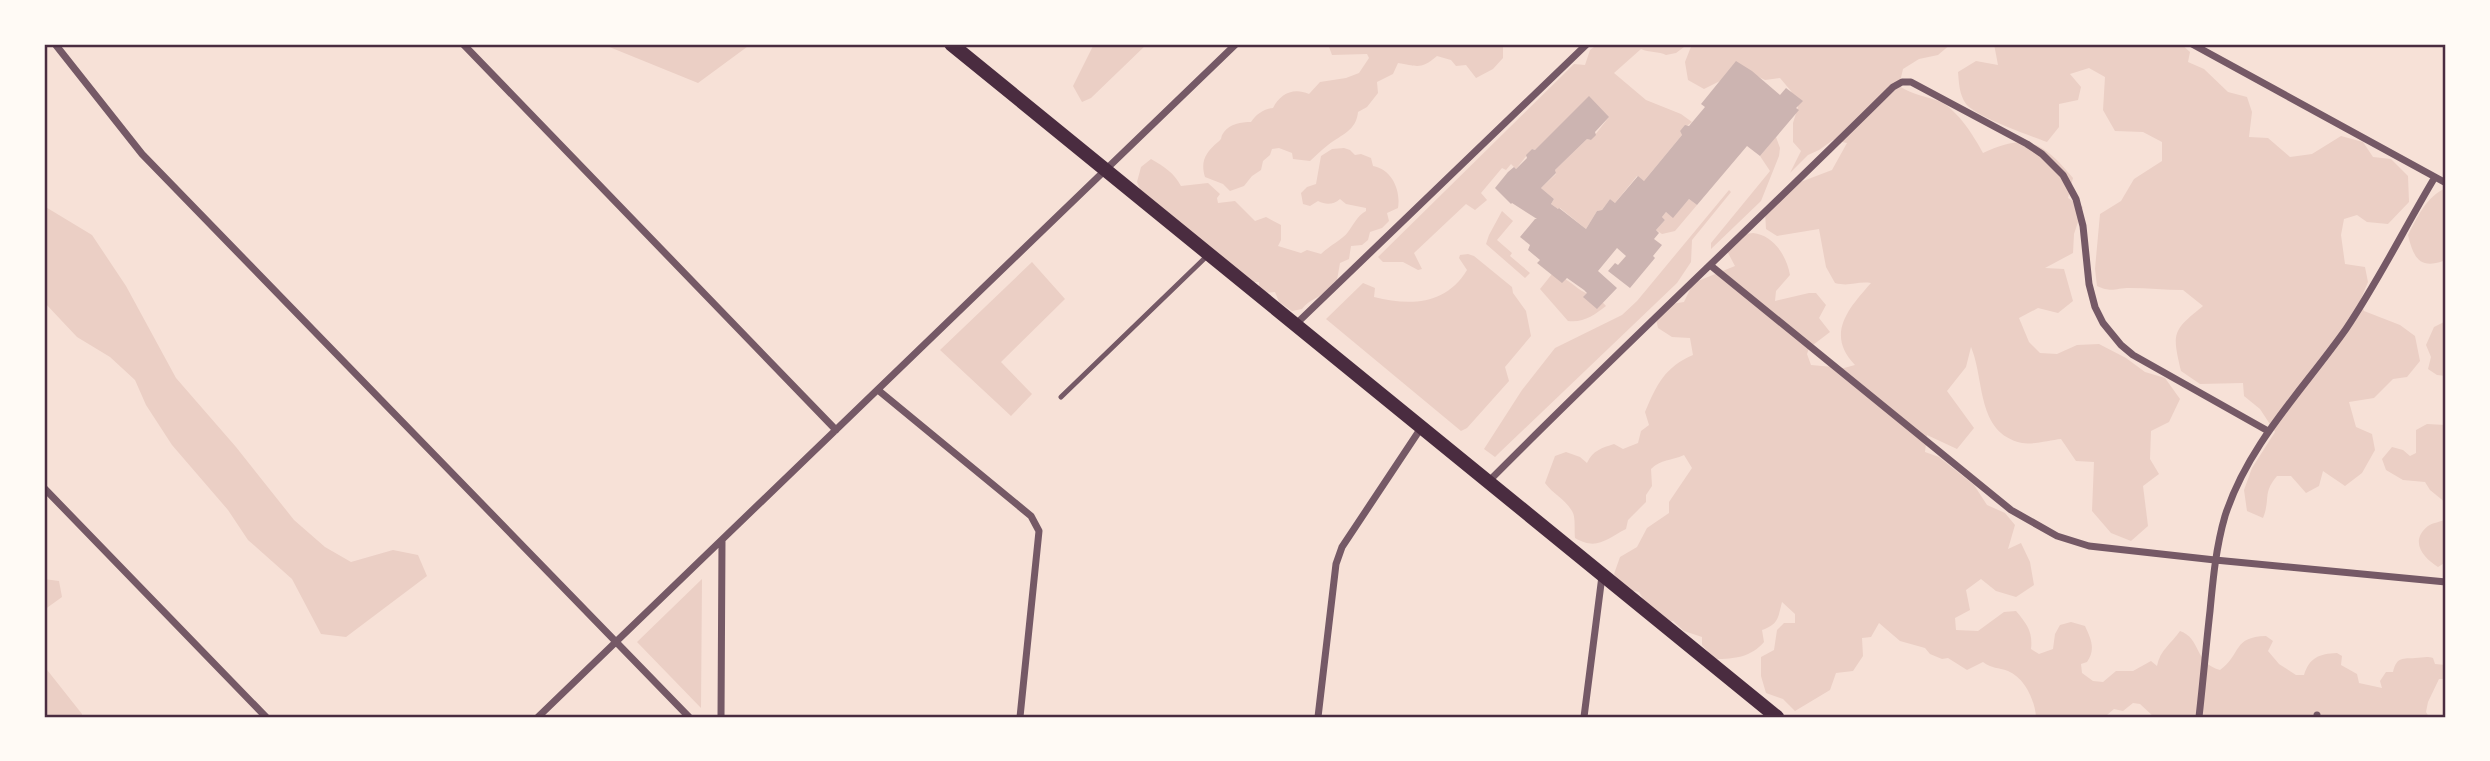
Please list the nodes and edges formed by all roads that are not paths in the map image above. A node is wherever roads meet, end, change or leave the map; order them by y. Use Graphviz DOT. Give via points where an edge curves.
graph roads {
  1 [pos="55,44"];
  2 [pos="463,44"];
  3 [pos="951,44"];
  4 [pos="1236,44"];
  5 [pos="1587,44"];
  6 [pos="2192,44"];
  7 [pos="1105,170"];
  8 [pos="2435,177"];
  9 [pos="2446,184"];
  10 [pos="1208,255"];
  11 [pos="1710,264"];
  12 [pos="1295,326"];
  13 [pos="878,390"];
  14 [pos="1061,397"];
  15 [pos="1421,428"];
  16 [pos="836,430"];
  17 [pos="2268,431"];
  18 [pos="1488,482"];
  19 [pos="44,488"];
  20 [pos="722,540"];
  21 [pos="2215,560"];
  22 [pos="1602,574"];
  23 [pos="2446,582"];
  24 [pos="616,642"];
  25 [pos="266,717"];
  26 [pos="538,717"];
  27 [pos="689,717"];
  28 [pos="721,717"];
  29 [pos="1020,717"];
  30 [pos="1318,717"];
  31 [pos="1584,717"];
  32 [pos="1777,717"];
  33 [pos="2199,717"];
  1 -- 24 [label="street" via="142,154"];
  2 -- 16 [label="street"];
  3 -- 7 [label="main road"];
  4 -- 7 [label="street"];
  5 -- 12 [label="street"];
  6 -- 8 [label="street"];
  7 -- 10 [label="main road"];
  7 -- 13 [label="street"];
  8 -- 9 [label="street"];
  8 -- 17 [label="street" via="2347,327"];
  10 -- 12 [label="main road"];
  10 -- 14 [label="lane"];
  11 -- 17 [label="street" via="1893,87 1911,82 2042,153 2063,175 2076,199 2089,284 2095,307 2111,334 2133,355"];
  11 -- 18 [label="street"];
  11 -- 21 [label="street" via="2025,520 2089,546"];
  12 -- 15 [label="main road"];
  13 -- 16 [label="street"];
  13 -- 29 [label="street" via="1037,524"];
  15 -- 18 [label="main road"];
  15 -- 30 [label="street" via="1342,547 1336,564"];
  16 -- 20 [label="street"];
  17 -- 21 [label="street" via="2225,516"];
  18 -- 22 [label="main road"];
  19 -- 25 [label="street"];
  20 -- 24 [label="street"];
  20 -- 28 [label="street"];
  21 -- 23 [label="street"];
  21 -- 33 [label="street"];
  22 -- 31 [label="street"];
  22 -- 32 [label="main road"];
  24 -- 26 [label="street"];
  24 -- 27 [label="street"];
}
